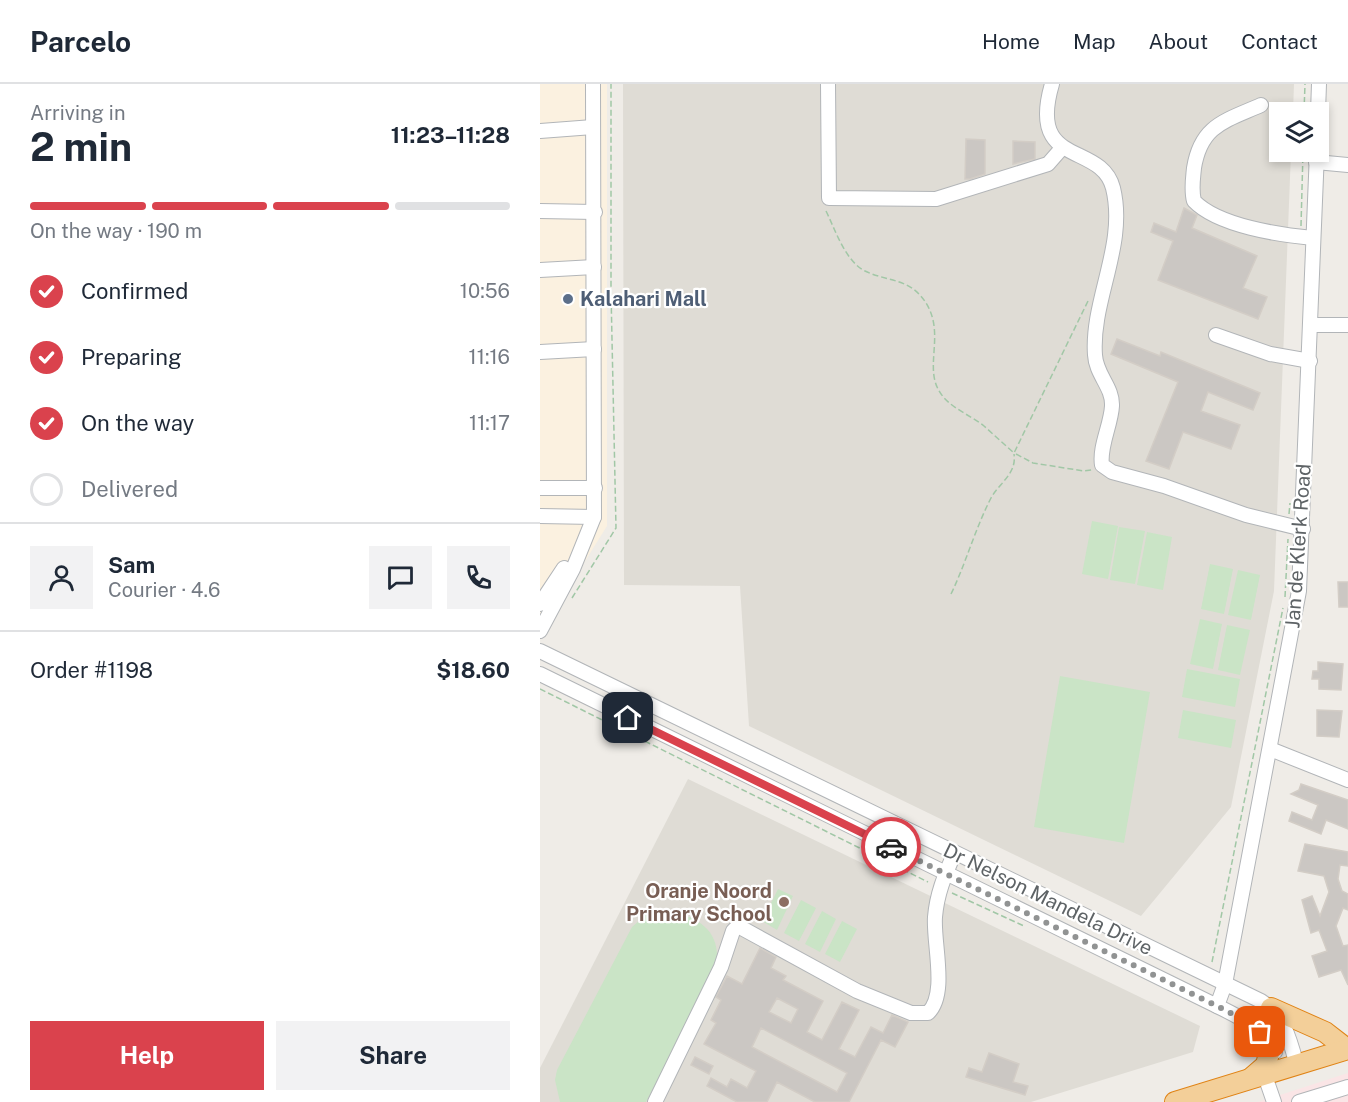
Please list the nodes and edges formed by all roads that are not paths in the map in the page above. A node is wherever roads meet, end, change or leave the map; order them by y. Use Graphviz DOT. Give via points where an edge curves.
graph roads {
  1 [pos="593,84"];
  2 [pos="828,84"];
  3 [pos="1052,84"];
  4 [pos="1319,84"];
  5 [pos="1318,102"];
  6 [pos="1261,105"];
  7 [pos="593,127"];
  8 [pos="540,131"];
  9 [pos="1062,148"];
  10 [pos="1329,160"];
  11 [pos="1316,162"];
  12 [pos="1348,165"];
  13 [pos="540,212"];
  14 [pos="595,212"];
  15 [pos="1306,238"];
  16 [pos="594,267"];
  17 [pos="540,270"];
  18 [pos="1311,325"];
  19 [pos="1348,325"];
  20 [pos="1216,335"];
  21 [pos="594,349"];
  22 [pos="540,352"];
  23 [pos="1310,361"];
  24 [pos="595,488"];
  25 [pos="540,489"];
  26 [pos="540,516"];
  27 [pos="594,517"];
  28 [pos="1303,529"];
  29 [pos="580,551"];
  30 [pos="540,604"];
  31 [pos="540,631"];
  32 [pos="540,651"];
  33 [pos="541,678"];
  34 [pos="1270,749"];
  35 [pos="1348,780"];
  36 [pos="954,854"];
  37 [pos="945,874"];
  38 [pos="1225,984"];
  39 [pos="1217,1006"];
  40 [pos="1271,1008"];
  41 [pos="1271,1045"];
  42 [pos="1347,1049"];
  43 [pos="1280,1071"];
  44 [pos="1243,1082"];
  45 [pos="1348,1086"];
  46 [pos="655,1102"];
  47 [pos="1175,1102"];
  48 [pos="1274,1102"];
  49 [pos="1299,1102"];
  1 -- 7 [label="street"];
  2 -- 9 [label="street" via="829,198 936,199 1048,164"];
  3 -- 9 [label="street" via="1049,129"];
  4 -- 5 [label="street"];
  6 -- 15 [label="street" via="1204,136 1197,150 1193,197 1200,207 1226,220"];
  7 -- 8 [label="street"];
  7 -- 14 [label="street"];
  9 -- 28 [label="street" via="1101,167 1111,178 1114,194 1114,242 1095,337 1097,368 1112,396 1102,454 1105,468 1246,515"];
  10 -- 12 [label="street"];
  11 -- 15 [label="street, Jan de Klerk Road"];
  13 -- 14 [label="street"];
  14 -- 16 [label="street"];
  15 -- 18 [label="street, Jan de Klerk Road"];
  16 -- 17 [label="street"];
  16 -- 21 [label="street"];
  18 -- 19 [label="street"];
  18 -- 23 [label="street, Jan de Klerk Road"];
  20 -- 23 [label="street" via="1270,354"];
  21 -- 22 [label="street"];
  21 -- 24 [label="street"];
  23 -- 28 [label="street, Jan de Klerk Road"];
  24 -- 25 [label="street"];
  24 -- 27 [label="street"];
  26 -- 27 [label="street"];
  27 -- 29 [label="street"];
  28 -- 34 [label="street, Jan de Klerk Road" via="1298,600"];
  29 -- 30 [label="street"];
  29 -- 31 [label="street"];
  32 -- 36 [label="street, Dr Nelson Mandela Drive"];
  33 -- 37 [label="street, Dr Nelson Mandela Drive"];
  34 -- 35 [label="street"];
  34 -- 38 [label="street, Jan de Klerk Road"];
  36 -- 37 [label="street"];
  36 -- 38 [label="street, Dr Nelson Mandela Drive"];
  37 -- 39 [label="street, Dr Nelson Mandela Drive"];
  37 -- 46 [label="street" via="939,887 935,919 938,996 928,1013 911,1013 857,991 738,926 722,967"];
  38 -- 39 [label="street, Jan de Klerk Road"];
  38 -- 40 [label="street, Dr Nelson Mandela Drive"];
  39 -- 41 [label="street, Dr Nelson Mandela Drive" via="1248,1022"];
  40 -- 42 [label="highway" via="1325,1032"];
  40 -- 43 [label="street, Dr Nelson Mandela Drive" via="1286,1027"];
  41 -- 43 [label="street, Dr Nelson Mandela Drive"];
  41 -- 44 [label="highway" via="1266,1065"];
  42 -- 43 [label="highway"];
  43 -- 44 [label="highway"];
  43 -- 48 [label="street"];
  44 -- 47 [label="highway"];
  45 -- 49 [label="street"];
}
